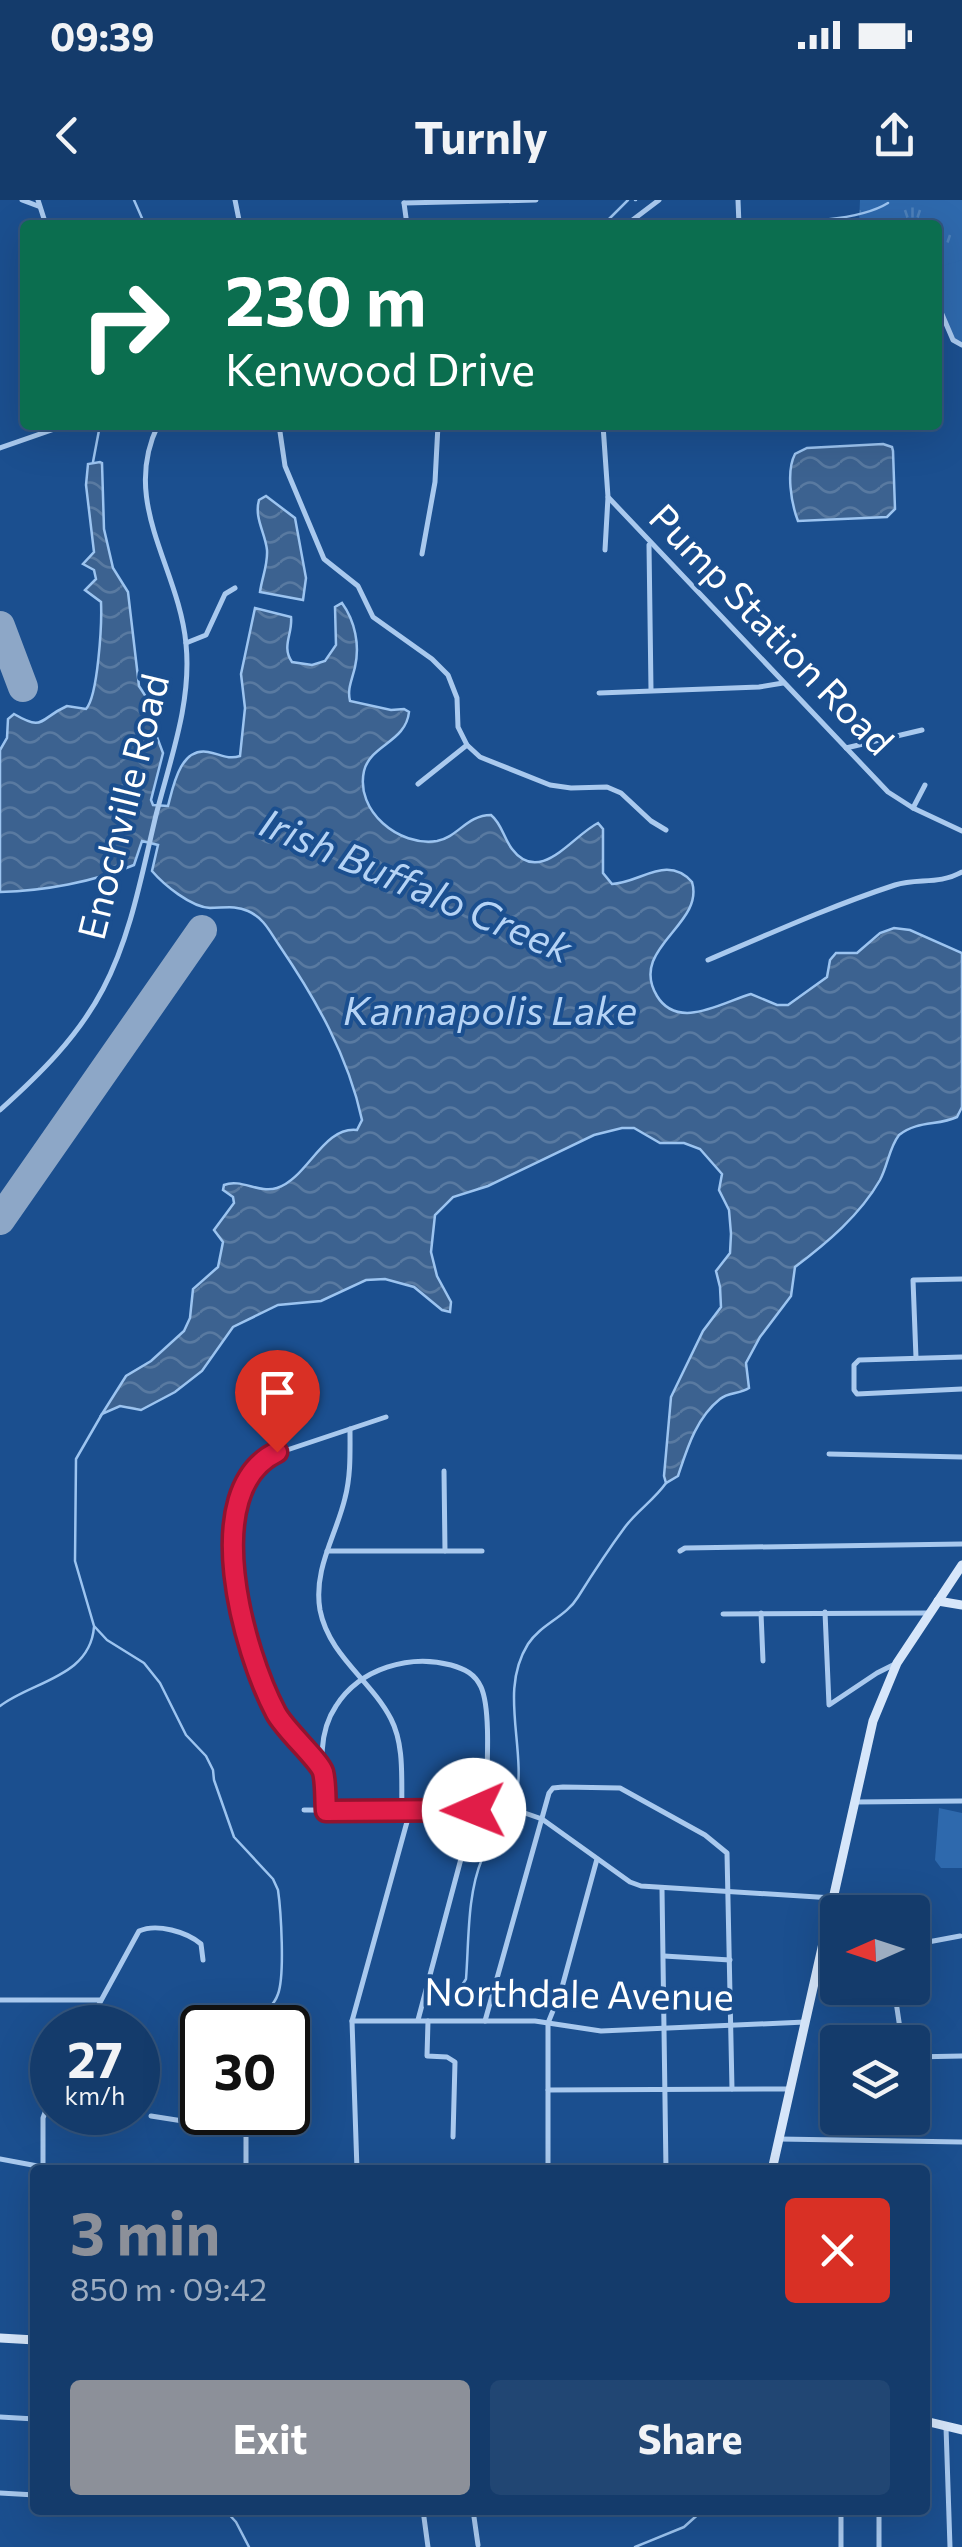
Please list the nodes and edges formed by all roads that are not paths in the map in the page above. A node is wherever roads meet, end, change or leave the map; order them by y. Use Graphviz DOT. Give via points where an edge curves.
graph roads {
  1 [pos="22,200"];
  2 [pos="536,200"];
  3 [pos="659,200"];
  4 [pos="491,201"];
  5 [pos="404,202"];
  6 [pos="38,203"];
  7 [pos="633,220"];
  8 [pos="942,314"];
  9 [pos="962,346"];
  10 [pos="52,430"];
  11 [pos="156,430"];
  12 [pos="280,430"];
  13 [pos="438,430"];
  14 [pos="603,430"];
  15 [pos="0,448"];
  16 [pos="608,498"];
  17 [pos="649,542"];
  18 [pos="605,550"];
  19 [pos="422,554"];
  20 [pos="235,588"];
  21 [pos="186,643"];
  22 [pos="783,683"];
  23 [pos="651,690"];
  24 [pos="598,693"];
  25 [pos="922,730"];
  26 [pos="467,745"];
  27 [pos="846,748"];
  28 [pos="418,784"];
  29 [pos="925,785"];
  30 [pos="914,808"];
  31 [pos="666,830"];
  32 [pos="962,831"];
  33 [pos="962,872"];
  34 [pos="708,960"];
  35 [pos="0,1110"];
  36 [pos="962,1279"];
  37 [pos="962,1357"];
  38 [pos="916,1358"];
  39 [pos="962,1389"];
  40 [pos="386,1418"];
  41 [pos="350,1429"];
  42 [pos="829,1454"];
  43 [pos="962,1457"];
  44 [pos="444,1471"];
  45 [pos="962,1544"];
  46 [pos="327,1551"];
  47 [pos="444,1551"];
  48 [pos="482,1551"];
  49 [pos="680,1552"];
  50 [pos="962,1565"];
  51 [pos="938,1601"];
  52 [pos="962,1606"];
  53 [pos="825,1612"];
  54 [pos="930,1612"];
  55 [pos="761,1613"];
  56 [pos="723,1614"];
  57 [pos="762,1661"];
  58 [pos="898,1664"];
  59 [pos="362,1678"];
  60 [pos="322,1768"];
  61 [pos="962,1801"];
  62 [pos="855,1802"];
  63 [pos="486,1809"];
  64 [pos="304,1810"];
  65 [pos="474,1810"];
  66 [pos="326,1811"];
  67 [pos="406,1811"];
  68 [pos="542,1819"];
  69 [pos="597,1859"];
  70 [pos="662,1889"];
  71 [pos="729,1892"];
  72 [pos="834,1895"];
  73 [pos="820,1897"];
  74 [pos="960,1936"];
  75 [pos="930,1941"];
  76 [pos="820,1955"];
  77 [pos="664,1956"];
  78 [pos="819,1959"];
  79 [pos="202,1960"];
  80 [pos="730,1960"];
  81 [pos="0,2000"];
  82 [pos="100,2000"];
  83 [pos="98,2005"];
  84 [pos="352,2020"];
  85 [pos="418,2020"];
  86 [pos="428,2021"];
  87 [pos="485,2021"];
  88 [pos="805,2022"];
  89 [pos="548,2023"];
  90 [pos="731,2028"];
  91 [pos="665,2029"];
  92 [pos="962,2056"];
  93 [pos="930,2057"];
  94 [pos="732,2089"];
  95 [pos="790,2089"];
  96 [pos="547,2090"];
  97 [pos="666,2090"];
  98 [pos="43,2135"];
  99 [pos="246,2135"];
  100 [pos="453,2137"];
  101 [pos="778,2139"];
  102 [pos="962,2142"];
  103 [pos="0,2159"];
  104 [pos="30,2165"];
  105 [pos="43,2165"];
  106 [pos="246,2165"];
  107 [pos="357,2165"];
  108 [pos="548,2165"];
  109 [pos="666,2165"];
  110 [pos="773,2165"];
  111 [pos="0,2338"];
  112 [pos="30,2340"];
  113 [pos="0,2417"];
  114 [pos="30,2419"];
  115 [pos="930,2422"];
  116 [pos="946,2427"];
  117 [pos="962,2430"];
  118 [pos="0,2492"];
  119 [pos="30,2495"];
  120 [pos="949,2512"];
  121 [pos="962,2514"];
  122 [pos="424,2515"];
  123 [pos="474,2515"];
  124 [pos="842,2515"];
  125 [pos="879,2515"];
  126 [pos="478,2546"];
  127 [pos="428,2547"];
  128 [pos="841,2547"];
  129 [pos="879,2547"];
  130 [pos="950,2547"];
  1 -- 6 [label="street"];
  2 -- 4 [label="street"];
  3 -- 7 [label="street"];
  4 -- 5 [label="street"];
  8 -- 9 [label="street"];
  10 -- 15 [label="street"];
  11 -- 21 [label="street, Enochville Road" via="145,458 144,492"];
  12 -- 26 [label="street" via="285,466 324,559 358,586 373,618 448,675"];
  13 -- 19 [label="street"];
  14 -- 16 [label="street, Pump Station Road"];
  16 -- 17 [label="street, Pump Station Road"];
  16 -- 18 [label="street"];
  17 -- 22 [label="street, Pump Station Road"];
  17 -- 23 [label="street"];
  20 -- 21 [label="street" via="225,594 206,635"];
  21 -- 35 [label="street, Enochville Road" via="185,697 125,938 103,989 56,1057"];
  22 -- 23 [label="street"];
  22 -- 27 [label="street, Pump Station Road"];
  23 -- 24 [label="street"];
  25 -- 27 [label="street"];
  26 -- 28 [label="street"];
  26 -- 31 [label="street" via="480,757 550,785 607,787"];
  27 -- 30 [label="street, Pump Station Road" via="888,792"];
  29 -- 30 [label="street"];
  30 -- 32 [label="street, Pump Station Road"];
  33 -- 34 [label="street" via="870,894"];
  36 -- 38 [label="street" via="913,1280"];
  37 -- 38 [label="street"];
  38 -- 39 [label="street" via="860,1360 854,1364 858,1394"];
  40 -- 41 [label="street"];
  41 -- 46 [label="street" via="349,1479"];
  41 -- 60 [label="street" via="266,1457 250,1471 234,1524 240,1614 254,1662 286,1729"];
  42 -- 43 [label="street"];
  44 -- 47 [label="street"];
  45 -- 49 [label="street"];
  46 -- 47 [label="street"];
  46 -- 59 [label="street" via="321,1614 338,1653"];
  47 -- 48 [label="street"];
  50 -- 51 [label="main road"];
  51 -- 52 [label="main road"];
  51 -- 54 [label="main road"];
  53 -- 54 [label="street"];
  53 -- 55 [label="street"];
  53 -- 58 [label="street" via="830,1705"];
  54 -- 58 [label="main road"];
  55 -- 56 [label="street"];
  55 -- 57 [label="street"];
  58 -- 62 [label="main road" via="873,1722"];
  59 -- 60 [label="street" via="330,1716"];
  59 -- 63 [label="street" via="410,1660 474,1676 486,1701"];
  59 -- 67 [label="street" via="394,1723"];
  60 -- 66 [label="street"];
  61 -- 62 [label="street"];
  62 -- 72 [label="main road"];
  63 -- 65 [label="street"];
  63 -- 68 [label="street"];
  64 -- 66 [label="street"];
  65 -- 67 [label="street"];
  65 -- 85 [label="street"];
  66 -- 67 [label="street"];
  67 -- 84 [label="street"];
  68 -- 69 [label="street"];
  68 -- 71 [label="street" via="554,1788 620,1788 721,1845 730,1864"];
  68 -- 87 [label="street"];
  69 -- 70 [label="street" via="630,1882"];
  69 -- 89 [label="street"];
  70 -- 71 [label="street"];
  70 -- 77 [label="street"];
  71 -- 73 [label="street"];
  71 -- 80 [label="street"];
  74 -- 75 [label="street"];
  76 -- 78 [label="main road"];
  77 -- 80 [label="street"];
  77 -- 91 [label="street"];
  78 -- 88 [label="main road"];
  79 -- 82 [label="street" via="196,1939 144,1928"];
  80 -- 90 [label="street"];
  81 -- 82 [label="street"];
  82 -- 83 [label="street"];
  84 -- 85 [label="street, Northdale Avenue"];
  84 -- 107 [label="street"];
  85 -- 86 [label="street, Northdale Avenue"];
  86 -- 87 [label="street, Northdale Avenue"];
  86 -- 100 [label="street" via="427,2056 454,2062"];
  87 -- 89 [label="street, Northdale Avenue"];
  88 -- 90 [label="street, Northdale Avenue"];
  88 -- 95 [label="main road"];
  89 -- 91 [label="street, Northdale Avenue"];
  89 -- 96 [label="street"];
  90 -- 91 [label="street, Northdale Avenue"];
  90 -- 94 [label="street"];
  91 -- 97 [label="street"];
  92 -- 93 [label="street"];
  94 -- 95 [label="street"];
  94 -- 97 [label="street"];
  95 -- 101 [label="main road"];
  96 -- 97 [label="street"];
  96 -- 108 [label="street"];
  97 -- 109 [label="street"];
  98 -- 105 [label="street"];
  99 -- 106 [label="street"];
  101 -- 102 [label="street"];
  101 -- 110 [label="main road"];
  103 -- 104 [label="street"];
  111 -- 112 [label="main road"];
  113 -- 114 [label="street"];
  115 -- 116 [label="main road"];
  116 -- 117 [label="main road"];
  116 -- 120 [label="street"];
  118 -- 119 [label="street"];
  120 -- 121 [label="street"];
  120 -- 130 [label="street"];
  122 -- 127 [label="street"];
  123 -- 126 [label="street"];
  124 -- 128 [label="street"];
  125 -- 129 [label="street"];
}
